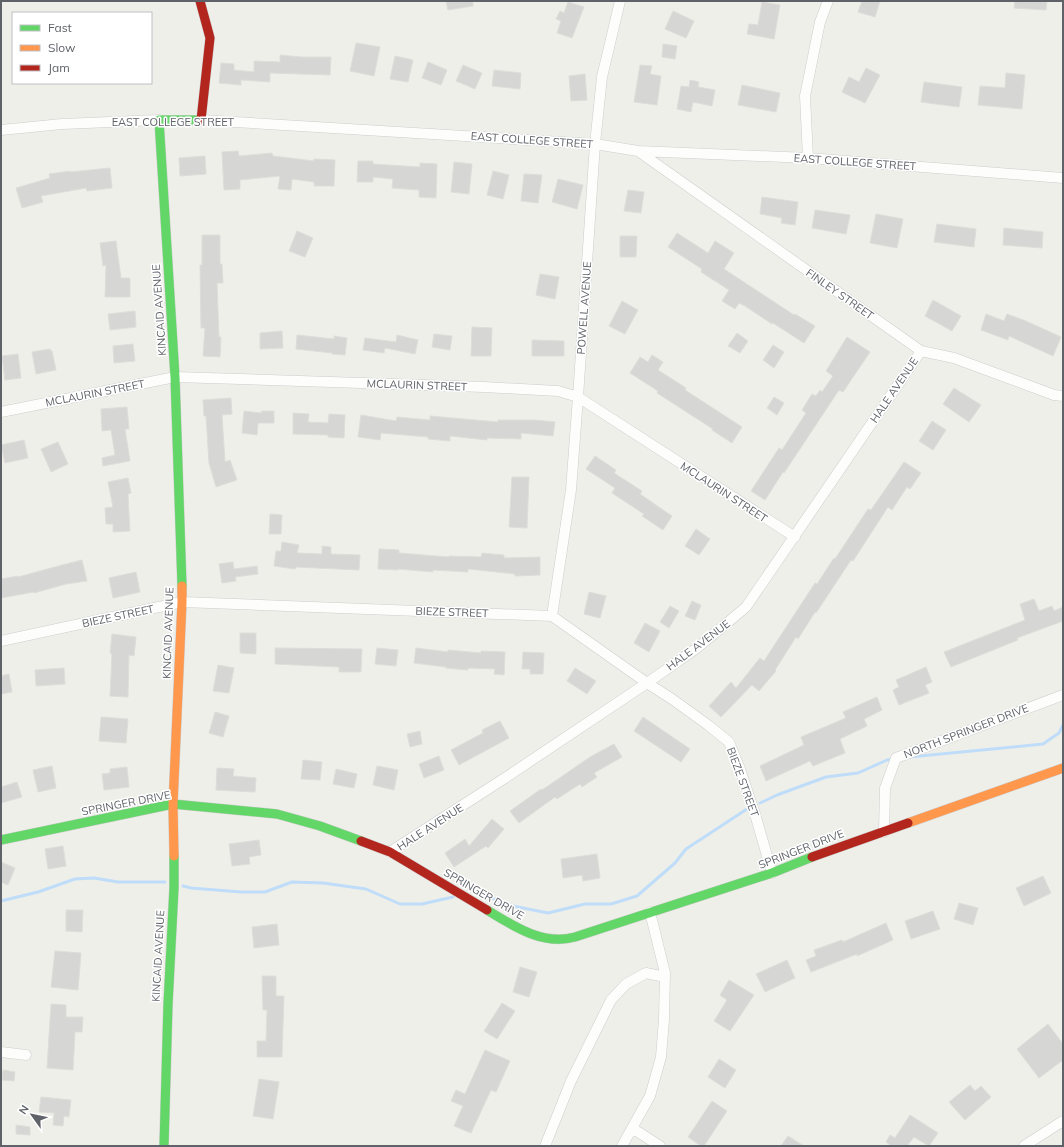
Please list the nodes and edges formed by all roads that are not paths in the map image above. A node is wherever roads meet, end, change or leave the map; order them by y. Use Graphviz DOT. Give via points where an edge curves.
graph roads {
  1 [pos="200,1"];
  2 [pos="620,1"];
  3 [pos="828,1"];
  4 [pos="158,120"];
  5 [pos="201,120"];
  6 [pos="1,130"];
  7 [pos="595,144"];
  8 [pos="638,151"];
  9 [pos="808,158"];
  10 [pos="1063,178"];
  11 [pos="921,351"];
  12 [pos="175,377"];
  13 [pos="1063,396"];
  14 [pos="578,397"];
  15 [pos="1,412"];
  16 [pos="795,537"];
  17 [pos="182,602"];
  18 [pos="552,616"];
  19 [pos="1,641"];
  20 [pos="647,683"];
  21 [pos="1063,695"];
  22 [pos="1063,768"];
  23 [pos="173,804"];
  24 [pos="884,832"];
  25 [pos="1,840"];
  26 [pos="390,852"];
  27 [pos="772,873"];
  28 [pos="650,912"];
  29 [pos="665,977"];
  30 [pos="1,1052"];
  31 [pos="26,1055"];
  32 [pos="1063,1120"];
  33 [pos="632,1128"];
  34 [pos="164,1146"];
  35 [pos="545,1146"];
  36 [pos="622,1146"];
  37 [pos="660,1146"];
  38 [pos="1024,1146"];
  1 -- 5 [label="street" via="210,38"];
  2 -- 7 [label="street, POWELL AVENUE" via="602,77"];
  3 -- 9 [label="street" via="820,22 805,96"];
  4 -- 5 [label="street, EAST COLLEGE STREET"];
  4 -- 6 [label="street, EAST COLLEGE STREET" via="62,124"];
  4 -- 12 [label="street, KINCAID AVENUE"];
  5 -- 7 [label="street, EAST COLLEGE STREET"];
  7 -- 8 [label="street, EAST COLLEGE STREET"];
  7 -- 14 [label="street, POWELL AVENUE"];
  8 -- 9 [label="street, EAST COLLEGE STREET"];
  8 -- 11 [label="street, FINLEY STREET"];
  9 -- 10 [label="street, EAST COLLEGE STREET"];
  11 -- 13 [label="street, FINLEY STREET" via="954,358 1054,395"];
  11 -- 16 [label="street, HALE AVENUE"];
  12 -- 14 [label="street, MCLAURIN STREET" via="484,387 558,391"];
  12 -- 15 [label="street, MCLAURIN STREET"];
  12 -- 17 [label="street, KINCAID AVENUE"];
  14 -- 16 [label="street, MCLAURIN STREET"];
  14 -- 18 [label="street, POWELL AVENUE" via="571,490"];
  16 -- 20 [label="street, HALE AVENUE" via="746,607 698,648"];
  17 -- 18 [label="street, BIEZE STREET"];
  17 -- 19 [label="street, BIEZE STREET"];
  17 -- 23 [label="street, KINCAID AVENUE"];
  18 -- 20 [label="street, BIEZE STREET"];
  20 -- 26 [label="street, HALE AVENUE"];
  20 -- 27 [label="street, BIEZE STREET" via="702,720 728,742 740,769"];
  21 -- 24 [label="street, NORTH SPRINGER DRIVE" via="896,758 884,788"];
  22 -- 24 [label="street, SPRINGER DRIVE"];
  23 -- 25 [label="street, SPRINGER DRIVE"];
  23 -- 26 [label="street, SPRINGER DRIVE" via="277,814 320,826"];
  23 -- 34 [label="street, KINCAID AVENUE" via="174,888"];
  24 -- 27 [label="street, SPRINGER DRIVE"];
  26 -- 28 [label="street, SPRINGER DRIVE" via="508,923 542,937 558,940 577,936"];
  27 -- 28 [label="street, SPRINGER DRIVE"];
  28 -- 29 [label="street"];
  29 -- 33 [label="street" via="661,1057 650,1096"];
  29 -- 35 [label="street" via="646,973 626,984 610,1000 570,1081"];
  30 -- 31 [label="street"];
  32 -- 38 [label="street"];
  33 -- 36 [label="street"];
  33 -- 37 [label="street"];
}
